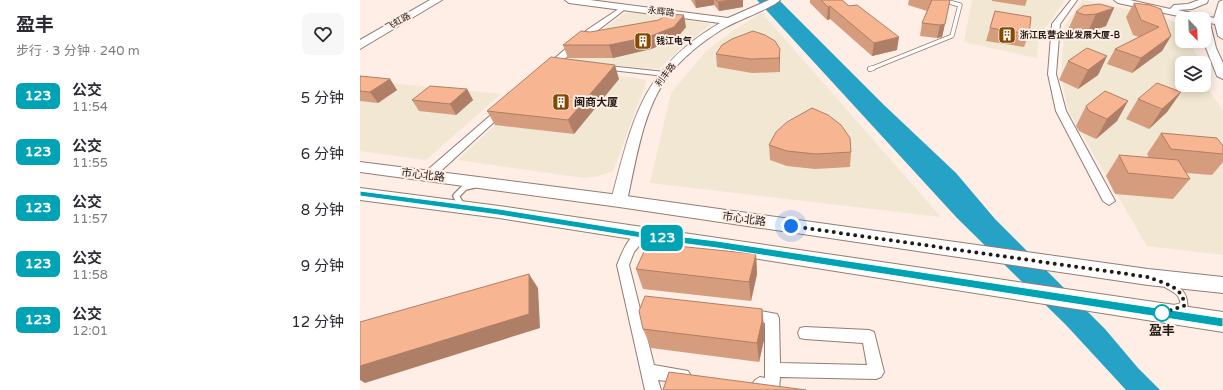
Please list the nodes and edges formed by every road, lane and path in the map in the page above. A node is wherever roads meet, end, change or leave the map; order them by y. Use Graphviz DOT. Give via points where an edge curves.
graph roads {
  1 [pos="431,0"];
  2 [pos="437,0"];
  3 [pos="569,0"];
  4 [pos="776,0"];
  5 [pos="942,0"];
  6 [pos="962,0"];
  7 [pos="1074,0"];
  8 [pos="1118,0"];
  9 [pos="1132,0"];
  10 [pos="1204,1"];
  11 [pos="1223,2"];
  12 [pos="1223,5"];
  13 [pos="960,6"];
  14 [pos="625,7"];
  15 [pos="1156,7"];
  16 [pos="1178,12"];
  17 [pos="1204,12"];
  18 [pos="1175,14"];
  19 [pos="1211,19"];
  20 [pos="730,21"];
  21 [pos="1221,21"];
  22 [pos="1223,36"];
  23 [pos="360,40"];
  24 [pos="360,45"];
  25 [pos="1211,46"];
  26 [pos="556,62"];
  27 [pos="572,63"];
  28 [pos="595,66"];
  29 [pos="870,69"];
  30 [pos="544,72"];
  31 [pos="665,74"];
  32 [pos="1223,76"];
  33 [pos="509,103"];
  34 [pos="360,167"];
  35 [pos="428,176"];
  36 [pos="482,183"];
  37 [pos="360,194"];
  38 [pos="619,201"];
  39 [pos="1109,201"];
  40 [pos="463,207"];
  41 [pos="642,235"];
  42 [pos="1148,277"];
  43 [pos="1223,285"];
  44 [pos="733,313"];
  45 [pos="1163,313"];
  46 [pos="1223,322"];
  47 [pos="805,334"];
  48 [pos="772,370"];
  49 [pos="648,371"];
  50 [pos="695,377"];
  51 [pos="749,384"];
  52 [pos="653,390"];
  1 -- 23 [label="main road, 飞虹路"];
  2 -- 24 [label="main road, 飞虹路"];
  3 -- 14 [label="street, 永辉路"];
  4 -- 20 [label="street, 利丰路"];
  5 -- 13 [label="lane"];
  6 -- 13 [label="lane"];
  7 -- 39 [label="street" via="1056,24 1052,74 1061,111"];
  8 -- 15 [label="street"];
  9 -- 15 [label="street"];
  10 -- 15 [label="street" via="1189,8"];
  10 -- 17 [label="street"];
  11 -- 12 [label="street"];
  12 -- 21 [label="street"];
  13 -- 29 [label="lane" via="952,36"];
  14 -- 20 [label="street, 永辉路"];
  14 -- 26 [label="street"];
  15 -- 16 [label="street"];
  15 -- 18 [label="street"];
  19 -- 21 [label="street"];
  20 -- 31 [label="street, 利丰路" via="699,40"];
  21 -- 22 [label="street"];
  25 -- 32 [label="street"];
  26 -- 27 [label="street"];
  26 -- 30 [label="street"];
  28 -- 31 [label="street"];
  31 -- 38 [label="street, 利丰路" via="658,82 646,110"];
  33 -- 35 [label="street"];
  34 -- 35 [label="main road, 市心北路"];
  35 -- 36 [label="main road, 市心北路"];
  36 -- 38 [label="main road, 市心北路"];
  36 -- 40 [label="lane" via="465,187 456,196"];
  37 -- 40 [label="main road"];
  38 -- 42 [label="main road, 市心北路"];
  40 -- 41 [label="main road"];
  41 -- 45 [label="main road"];
  41 -- 49 [label="street" via="630,250 623,266"];
  42 -- 43 [label="main road, 市心北路"];
  42 -- 45 [label="lane" via="1179,290 1184,298 1184,306"];
  44 -- 48 [label="street" via="772,318"];
  45 -- 46 [label="main road"];
  47 -- 48 [label="street" via="869,337 876,372"];
  48 -- 51 [label="street" via="773,387"];
  49 -- 50 [label="street"];
  49 -- 52 [label="street"];
}
